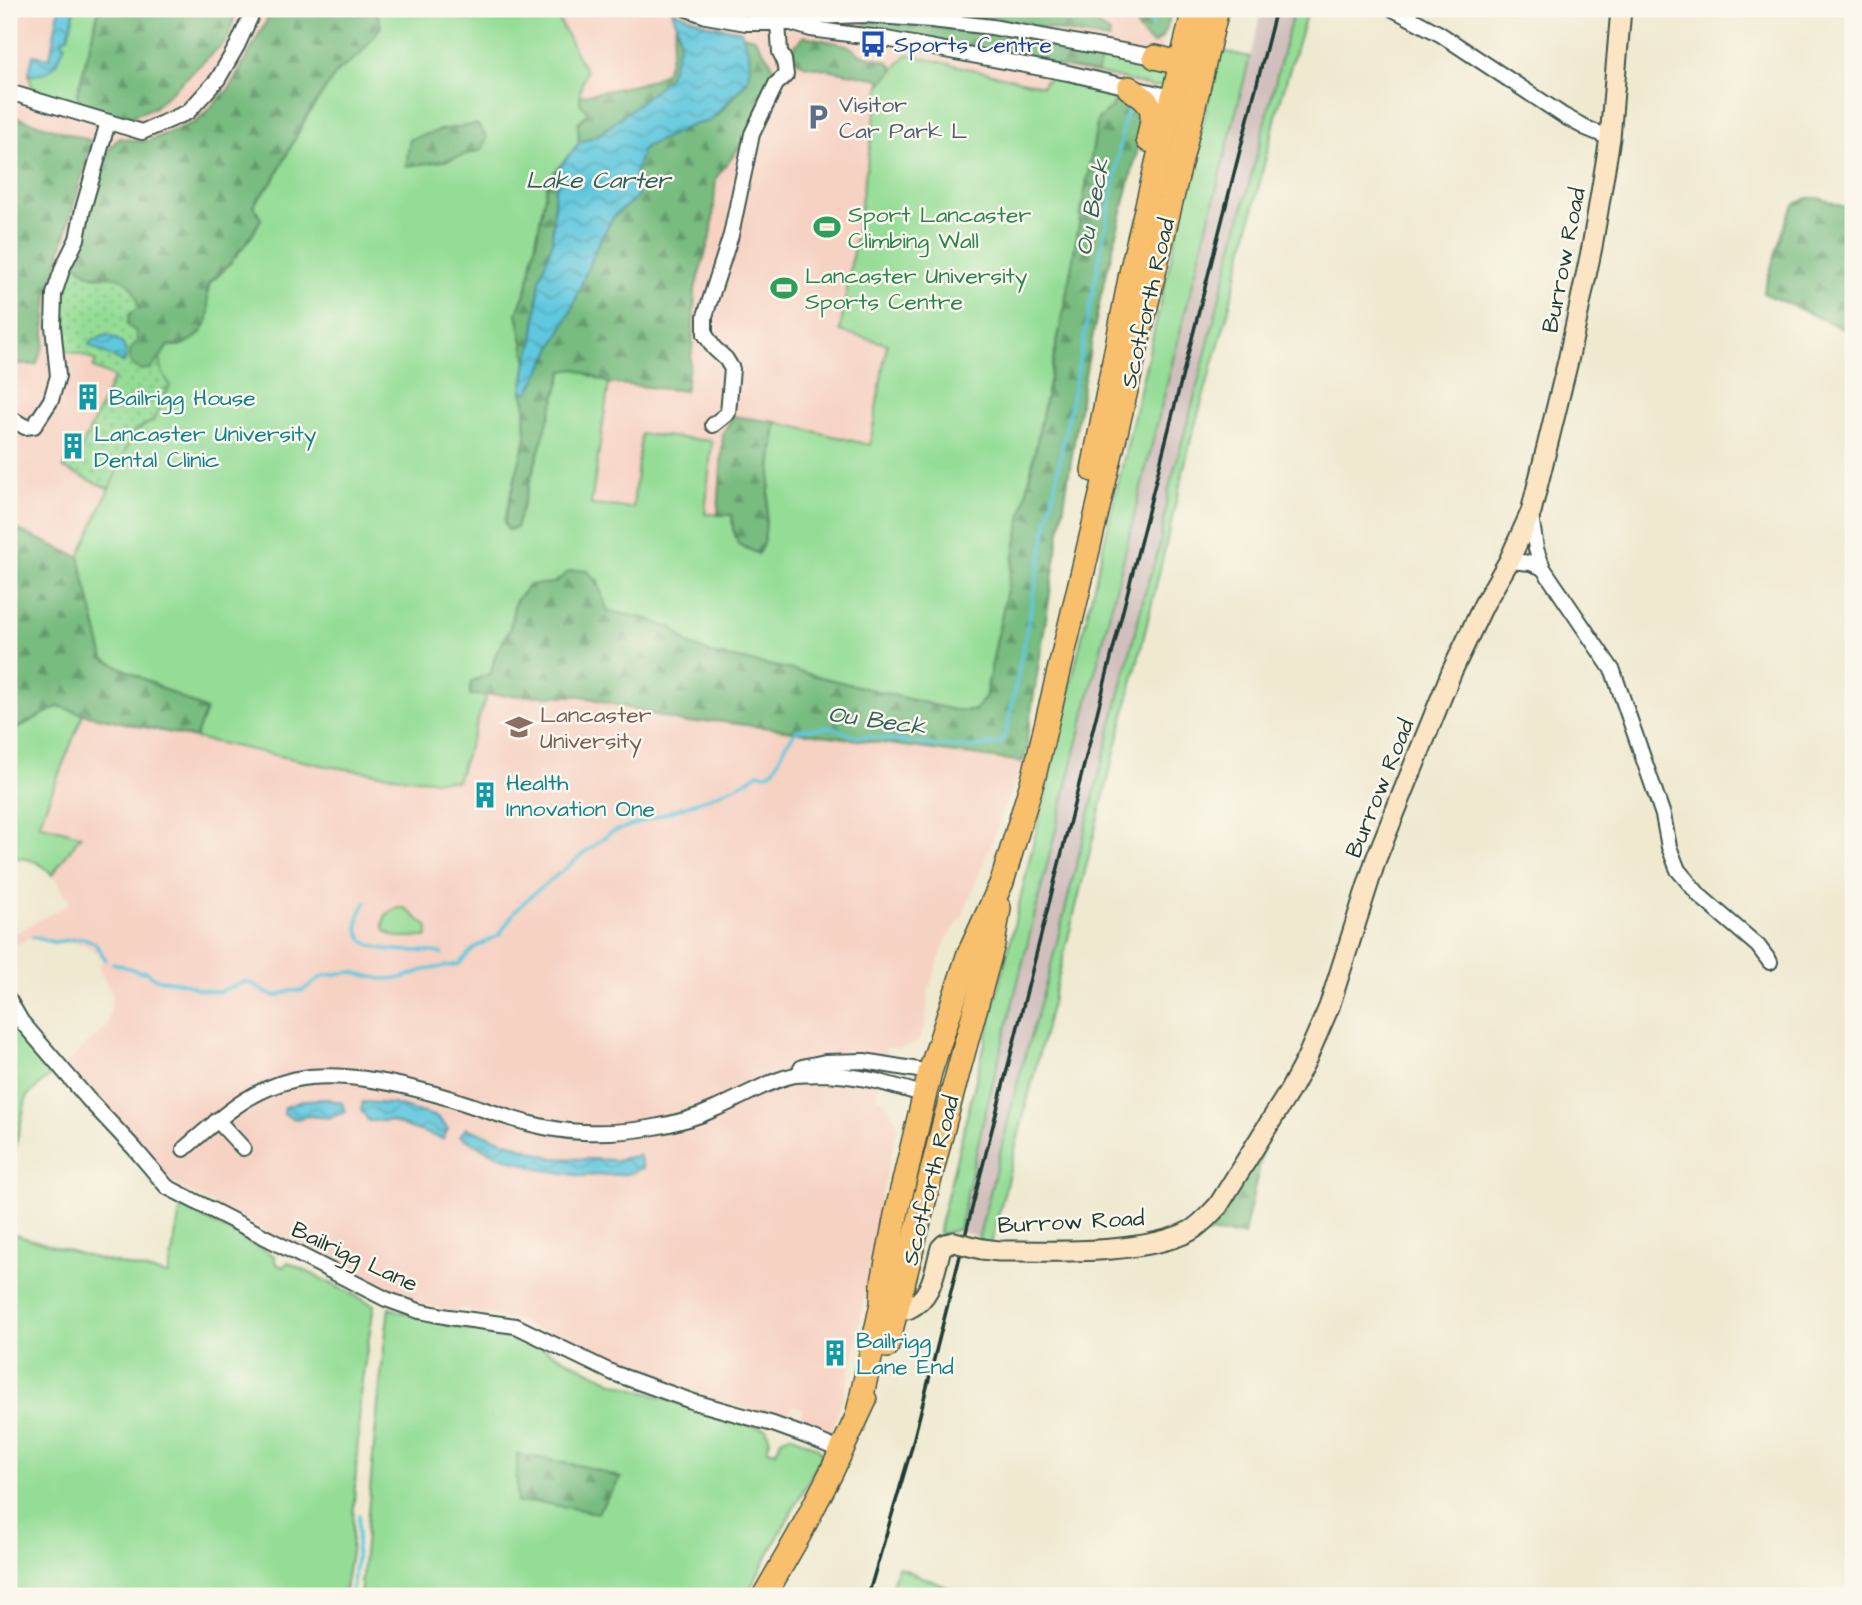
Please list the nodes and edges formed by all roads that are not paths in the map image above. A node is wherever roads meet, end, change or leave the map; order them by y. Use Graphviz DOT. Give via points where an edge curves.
graph roads {
  1 [pos="254,9"];
  2 [pos="687,9"];
  3 [pos="1194,9"];
  4 [pos="1217,9"];
  5 [pos="1393,9"];
  6 [pos="1621,9"];
  7 [pos="785,23"];
  8 [pos="1182,53"];
  9 [pos="1155,57"];
  10 [pos="1197,87"];
  11 [pos="1129,89"];
  12 [pos="9,92"];
  13 [pos="1172,97"];
  14 [pos="108,122"];
  15 [pos="1610,138"];
  16 [pos="9,417"];
  17 [pos="713,425"];
  18 [pos="1088,494"];
  19 [pos="1531,512"];
  20 [pos="1509,561"];
  21 [pos="1543,568"];
  22 [pos="1077,598"];
  23 [pos="1003,882"];
  24 [pos="1770,962"];
  25 [pos="9,1000"];
  26 [pos="797,1075"];
  27 [pos="942,1081"];
  28 [pos="925,1095"];
  29 [pos="217,1120"];
  30 [pos="243,1148"];
  31 [pos="184,1149"];
  32 [pos="890,1306"];
  33 [pos="842,1451"];
  34 [pos="764,1596"];
  1 -- 14 [label="street" via="218,79 188,111 142,132"];
  2 -- 7 [label="street" via="724,20"];
  3 -- 8 [label="main road, Scotforth Road"];
  4 -- 10 [label="main road, Scotforth Road"];
  5 -- 15 [label="street" via="1440,34 1564,116"];
  6 -- 15 [label="street, Burrow Road"];
  7 -- 9 [label="street" via="865,15 930,20"];
  7 -- 11 [label="street" via="1068,73"];
  7 -- 17 [label="street" via="780,51 786,75 776,84 752,134 731,235 705,316 705,334 732,369 728,414"];
  8 -- 9 [label="main road"];
  8 -- 10 [label="main road"];
  8 -- 13 [label="main road, Scotforth Road"];
  10 -- 13 [label="main road"];
  10 -- 22 [label="main road, Scotforth Road"];
  11 -- 13 [label="street"];
  11 -- 18 [label="main road" via="1142,96 1153,116 1107,334 1090,435"];
  12 -- 14 [label="street"];
  13 -- 18 [label="main road, Scotforth Road" via="1129,279"];
  14 -- 16 [label="street" via="76,239 54,295 52,326 58,376 51,400 34,426 25,427"];
  15 -- 19 [label="street, Burrow Road" via="1574,336"];
  18 -- 22 [label="main road, Scotforth Road"];
  19 -- 20 [label="street, Burrow Road"];
  19 -- 21 [label="street"];
  20 -- 21 [label="street"];
  20 -- 32 [label="street, Burrow Road, bridge" via="1449,680 1376,859 1329,1007 1306,1060 1218,1206 1192,1230 1169,1240 1103,1249 999,1251 945,1244 923,1298 908,1309"];
  21 -- 24 [label="street" via="1613,671 1678,870"];
  22 -- 23 [label="main road, Scotforth Road" via="1041,752"];
  23 -- 27 [label="main road, Scotforth Road" via="993,944"];
  23 -- 27 [label="main road, Scotforth Road" via="968,956"];
  25 -- 33 [label="street, Bailrigg Lane" via="21,1021 167,1187 386,1299 419,1311 516,1326 623,1377"];
  26 -- 27 [label="street" via="802,1067 844,1060 879,1062"];
  26 -- 28 [label="street" via="866,1078"];
  26 -- 29 [label="street" via="673,1124 609,1132 535,1125 403,1086 327,1077 265,1090"];
  27 -- 28 [label="main road, Scotforth Road"];
  27 -- 32 [label="main road, Scotforth Road" via="921,1209"];
  28 -- 32 [label="main road, Scotforth Road" via="883,1282"];
  29 -- 30 [label="street"];
  29 -- 31 [label="street"];
  32 -- 33 [label="main road, Scotforth Road" via="877,1379"];
  33 -- 34 [label="main road, Scotforth Road"];
}
